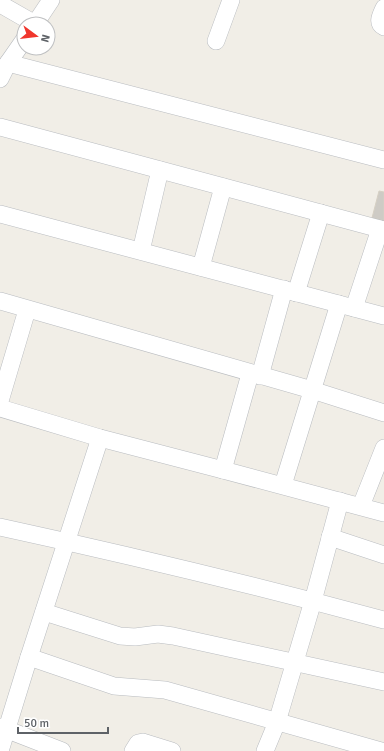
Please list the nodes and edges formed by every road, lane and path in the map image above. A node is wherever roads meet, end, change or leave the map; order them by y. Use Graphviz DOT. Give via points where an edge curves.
graph roads {
  1 [pos="51,0"];
  2 [pos="231,0"];
  3 [pos="0,4"];
  4 [pos="384,8"];
  5 [pos="21,16"];
  6 [pos="40,16"];
  7 [pos="384,27"];
  8 [pos="216,41"];
  9 [pos="16,52"];
  10 [pos="8,63"];
  11 [pos="0,79"];
  12 [pos="0,127"];
  13 [pos="384,160"];
  14 [pos="160,170"];
  15 [pos="223,187"];
  16 [pos="321,213"];
  17 [pos="0,214"];
  18 [pos="382,229"];
  19 [pos="141,251"];
  20 [pos="201,267"];
  21 [pos="290,291"];
  22 [pos="0,301"];
  23 [pos="346,306"];
  24 [pos="26,310"];
  25 [pos="384,316"];
  26 [pos="256,375"];
  27 [pos="312,390"];
  28 [pos="0,401"];
  29 [pos="0,408"];
  30 [pos="384,413"];
  31 [pos="100,438"];
  32 [pos="384,448"];
  33 [pos="223,470"];
  34 [pos="282,485"];
  35 [pos="340,501"];
  36 [pos="361,506"];
  37 [pos="384,513"];
  38 [pos="0,527"];
  39 [pos="330,537"];
  40 [pos="66,541"];
  41 [pos="384,555"];
  42 [pos="313,601"];
  43 [pos="44,612"];
  44 [pos="384,620"];
  45 [pos="29,657"];
  46 [pos="294,662"];
  47 [pos="384,682"];
  48 [pos="277,722"];
  49 [pos="3,729"];
  50 [pos="0,751"];
  51 [pos="62,751"];
  52 [pos="133,751"];
  53 [pos="172,751"];
  54 [pos="265,751"];
  55 [pos="380,751"];
  1 -- 6 [label="street"];
  2 -- 8 [label="street"];
  3 -- 5 [label="street"];
  4 -- 7 [label="street" via="379,22"];
  9 -- 10 [label="street"];
  10 -- 11 [label="street"];
  10 -- 13 [label="street"];
  12 -- 14 [label="street"];
  14 -- 15 [label="street"];
  14 -- 19 [label="street"];
  15 -- 16 [label="street"];
  15 -- 20 [label="street"];
  16 -- 18 [label="street"];
  16 -- 21 [label="street"];
  17 -- 19 [label="street"];
  18 -- 23 [label="street"];
  19 -- 20 [label="street"];
  20 -- 21 [label="street"];
  21 -- 23 [label="street"];
  21 -- 26 [label="street"];
  22 -- 24 [label="street"];
  23 -- 25 [label="street"];
  23 -- 27 [label="street"];
  24 -- 26 [label="street"];
  24 -- 28 [label="street"];
  26 -- 27 [label="street"];
  26 -- 33 [label="street"];
  27 -- 30 [label="street"];
  27 -- 34 [label="street"];
  29 -- 31 [label="street"];
  31 -- 33 [label="street"];
  31 -- 40 [label="street"];
  32 -- 36 [label="street"];
  33 -- 34 [label="street"];
  34 -- 35 [label="street"];
  35 -- 36 [label="street"];
  35 -- 39 [label="street"];
  36 -- 37 [label="street"];
  38 -- 40 [label="street"];
  39 -- 41 [label="street"];
  39 -- 42 [label="street"];
  40 -- 42 [label="street"];
  40 -- 43 [label="street"];
  42 -- 44 [label="street"];
  42 -- 46 [label="street"];
  43 -- 45 [label="street"];
  43 -- 46 [label="street" via="120,636 173,636"];
  45 -- 48 [label="street" via="114,686 165,690"];
  45 -- 49 [label="street"];
  46 -- 47 [label="street"];
  46 -- 48 [label="street"];
  48 -- 54 [label="street"];
  48 -- 55 [label="street"];
  49 -- 50 [label="street"];
  49 -- 51 [label="street"];
  52 -- 53 [label="street" via="138,743 143,742"];
}
